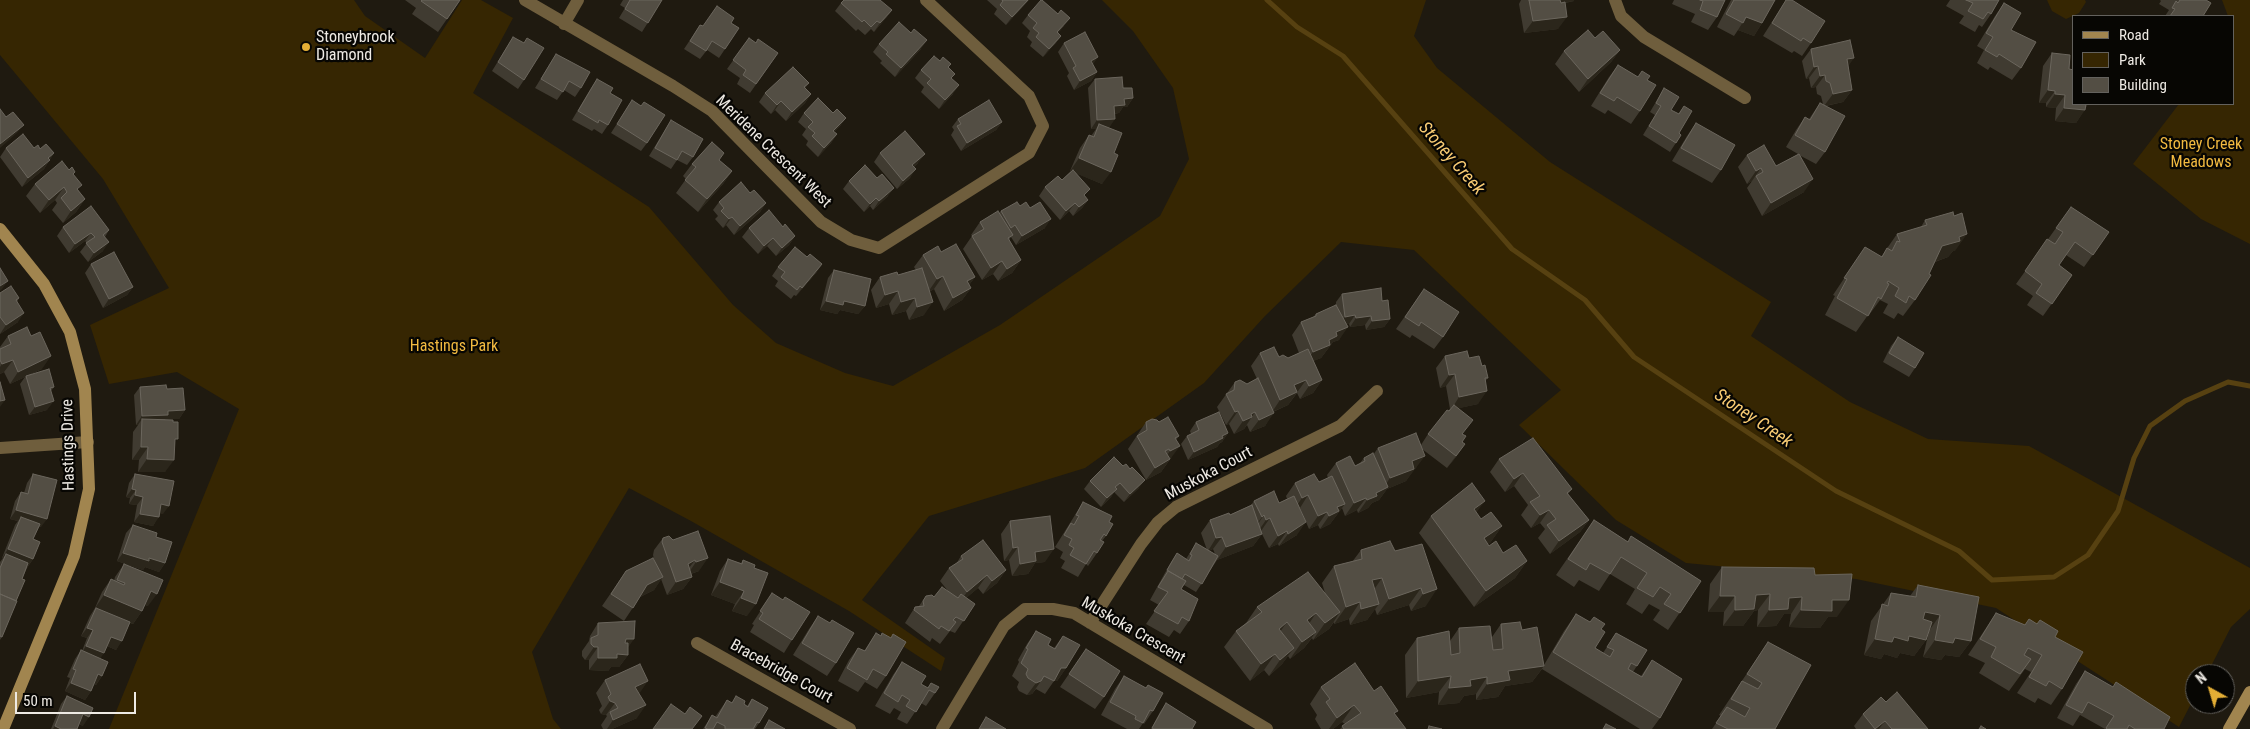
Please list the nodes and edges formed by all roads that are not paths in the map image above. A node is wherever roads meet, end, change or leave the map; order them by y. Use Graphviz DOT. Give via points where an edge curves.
graph roads {
  1 [pos="525,0"];
  2 [pos="578,0"];
  3 [pos="926,0"];
  4 [pos="1616,0"];
  5 [pos="564,24"];
  6 [pos="1745,98"];
  7 [pos="0,229"];
  8 [pos="1377,391"];
  9 [pos="88,442"];
  10 [pos="0,448"];
  11 [pos="1090,623"];
  12 [pos="697,643"];
  13 [pos="2250,692"];
  14 [pos="846,728"];
  15 [pos="3,729"];
  16 [pos="942,729"];
  17 [pos="1267,729"];
  18 [pos="2230,729"];
  1 -- 5 [label="street, Meridene Crescent West"];
  2 -- 5 [label="street"];
  3 -- 5 [label="street, Meridene Crescent West" via="1029,96 1043,126 1029,153 879,248 851,240 820,222 712,111"];
  4 -- 6 [label="street" via="1621,16 1644,38"];
  7 -- 9 [label="street, Hastings Drive" via="44,284 70,332 85,389"];
  8 -- 11 [label="street, Muskoka Court" via="1340,426 1193,498 1164,516 1141,544"];
  9 -- 10 [label="street"];
  9 -- 15 [label="street, Hastings Drive" via="89,489 74,556"];
  11 -- 16 [label="street, Muskoka Crescent" via="1074,613 1053,608 1025,609 1004,626"];
  11 -- 17 [label="street, Muskoka Crescent"];
  12 -- 14 [label="street, Bracebridge Court"];
  13 -- 18 [label="street"];
}
